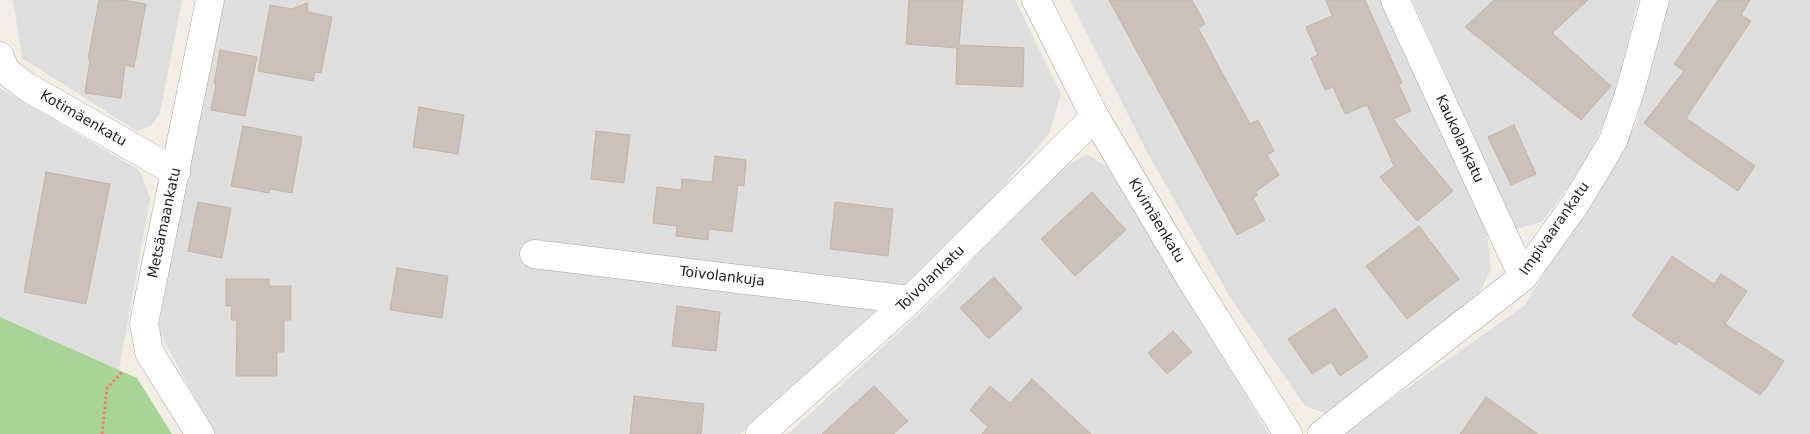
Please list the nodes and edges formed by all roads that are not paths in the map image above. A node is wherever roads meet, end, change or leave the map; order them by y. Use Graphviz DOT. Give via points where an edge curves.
graph roads {
  1 [pos="210,0"];
  2 [pos="1036,0"];
  3 [pos="1395,0"];
  4 [pos="1655,0"];
  5 [pos="0,56"];
  6 [pos="1095,117"];
  7 [pos="176,172"];
  8 [pos="534,254"];
  9 [pos="1523,277"];
  10 [pos="910,300"];
  11 [pos="200,434"];
  12 [pos="760,434"];
  13 [pos="1288,434"];
  14 [pos="1322,434"];
  1 -- 7 [label="street, Metsämaankatu"];
  2 -- 6 [label="street, Kivimäenkatu"];
  3 -- 9 [label="street, Kaukolankatu"];
  4 -- 9 [label="street, Impivaarankatu" via="1613,141 1576,203"];
  5 -- 7 [label="street, Kotimäenkatu" via="6,70 27,87"];
  6 -- 10 [label="street, Toivolankatu"];
  6 -- 13 [label="street, Kivimäenkatu"];
  7 -- 11 [label="street, Metsämaankatu" via="144,323 149,352"];
  8 -- 10 [label="street, Toivolankuja"];
  9 -- 14 [label="street, Impivaarankatu"];
  10 -- 12 [label="street, Toivolankatu"];
}
